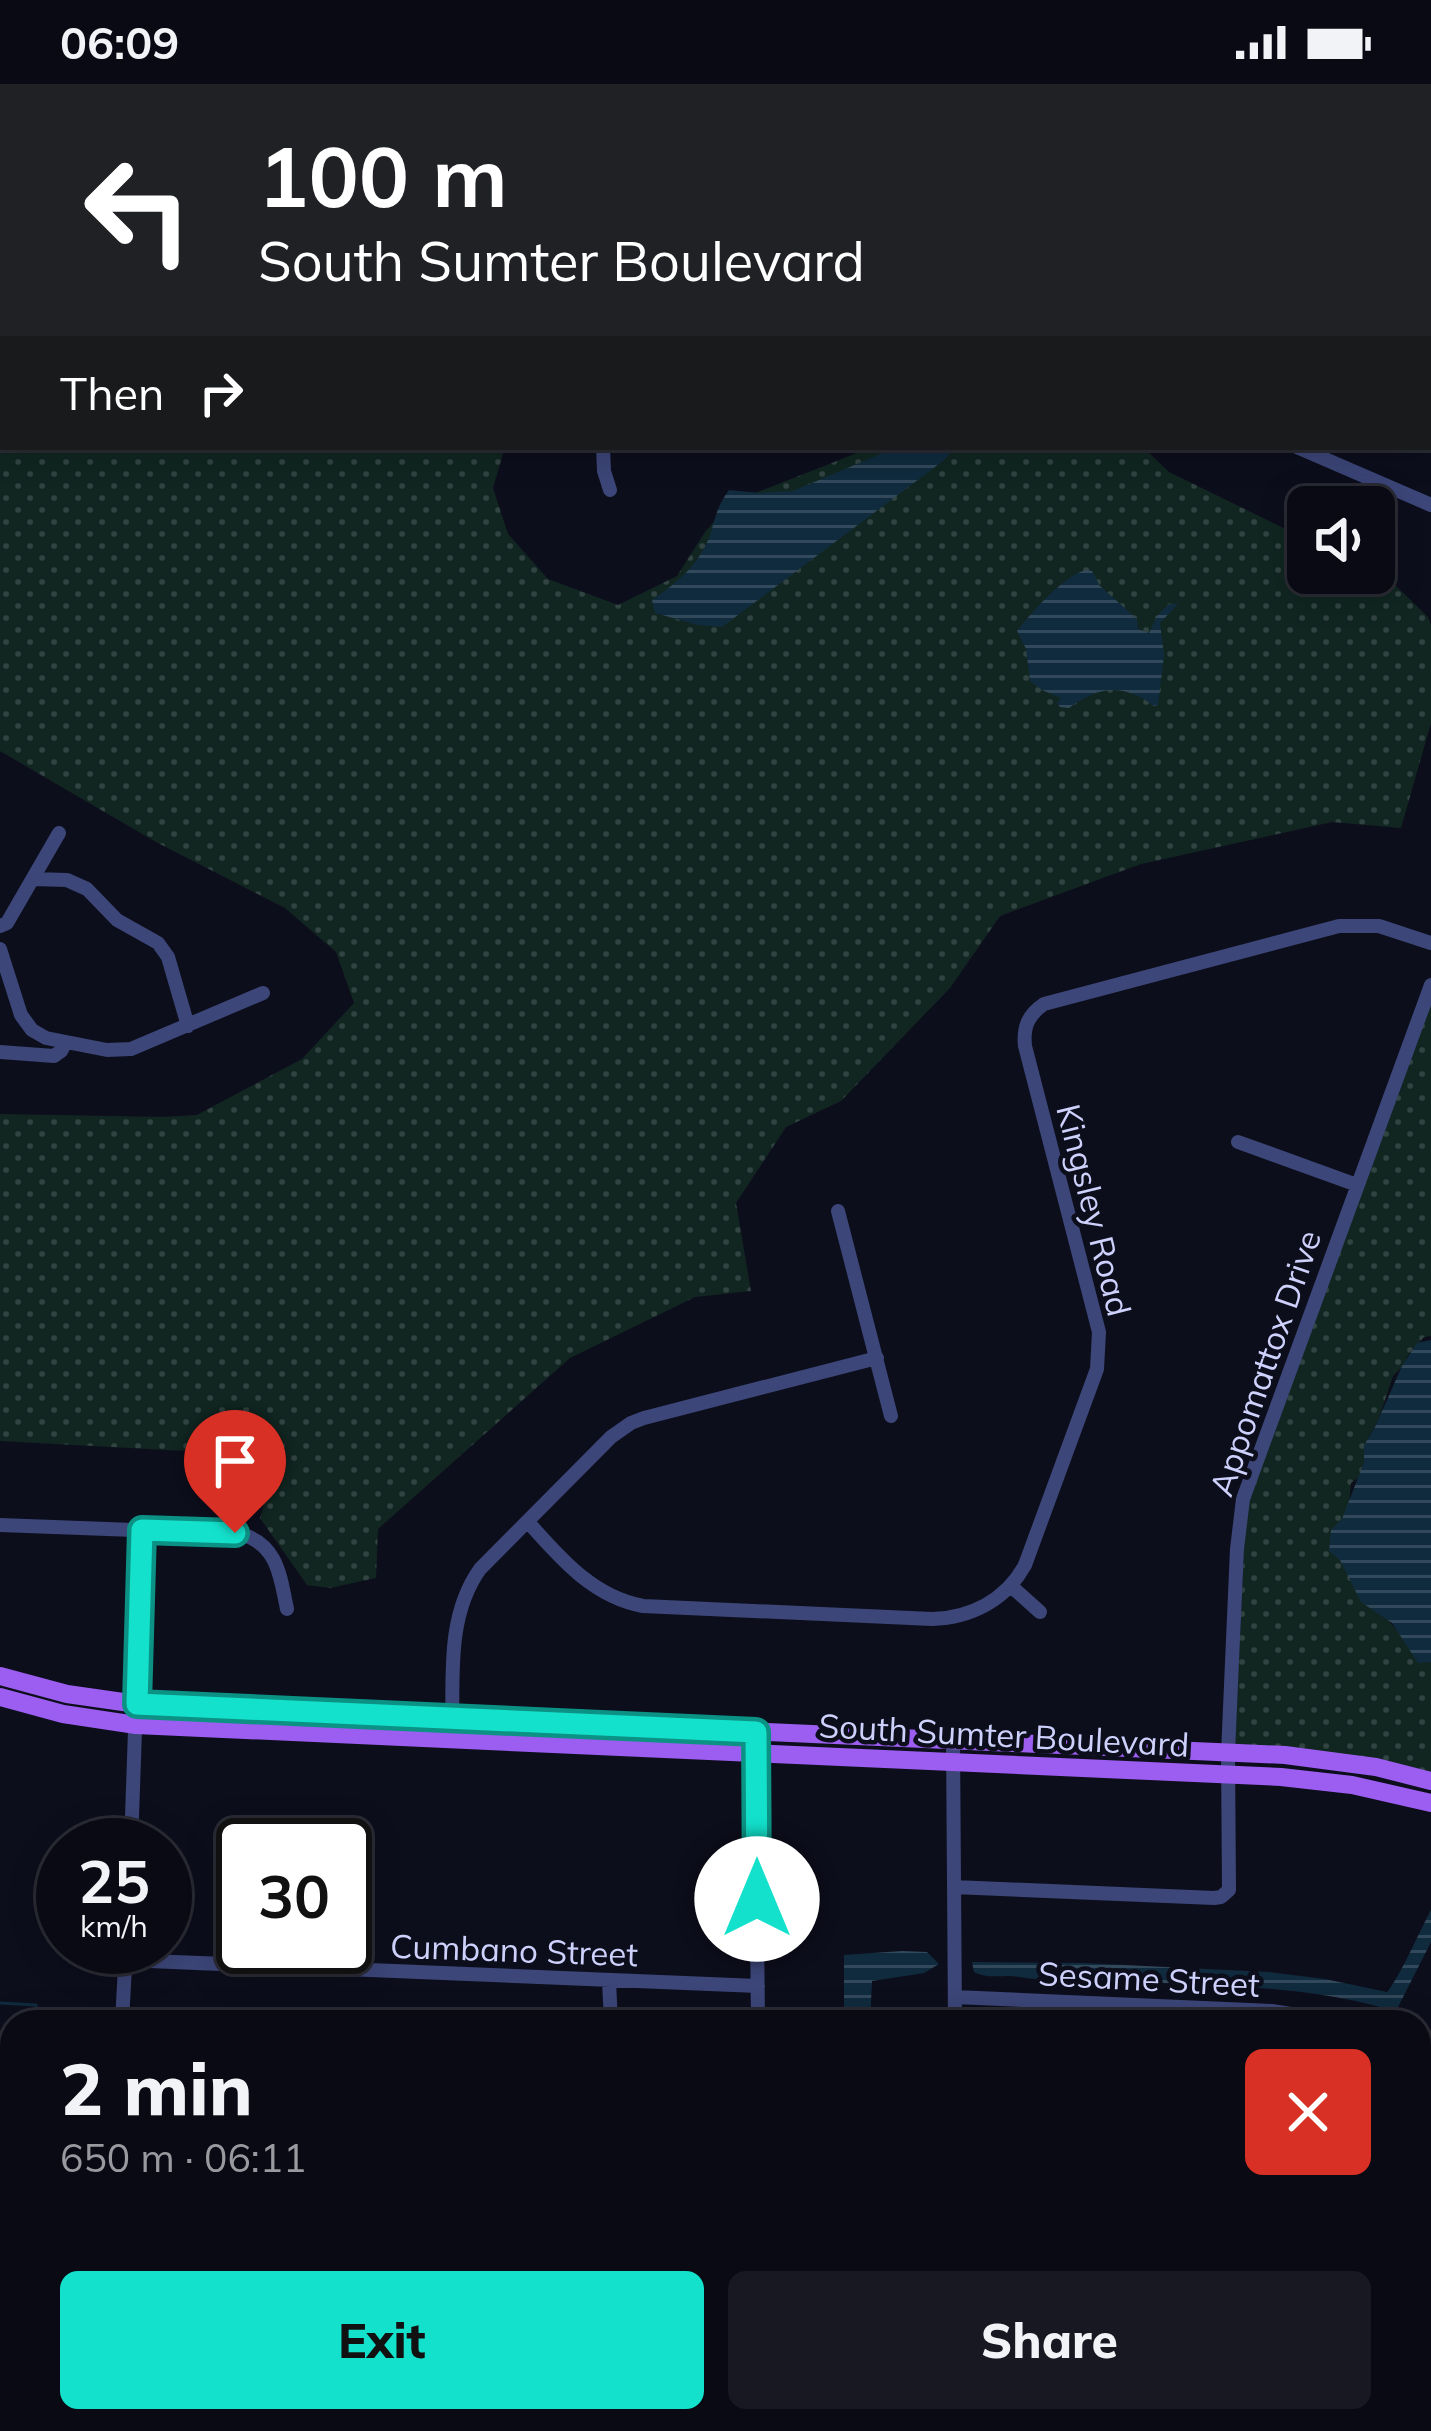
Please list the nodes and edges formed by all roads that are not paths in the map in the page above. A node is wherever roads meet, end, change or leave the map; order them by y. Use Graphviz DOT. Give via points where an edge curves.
graph roads {
  1 [pos="603,450"];
  2 [pos="1304,450"];
  3 [pos="610,490"];
  4 [pos="1431,506"];
  5 [pos="59,833"];
  6 [pos="33,879"];
  7 [pos="0,926"];
  8 [pos="1431,943"];
  9 [pos="0,950"];
  10 [pos="1431,985"];
  11 [pos="263,993"];
  12 [pos="188,1026"];
  13 [pos="66,1042"];
  14 [pos="0,1052"];
  15 [pos="1238,1142"];
  16 [pos="1357,1185"];
  17 [pos="838,1210"];
  18 [pos="877,1358"];
  19 [pos="891,1416"];
  20 [pos="527,1522"];
  21 [pos="0,1525"];
  22 [pos="142,1530"];
  23 [pos="1011,1586"];
  24 [pos="286,1610"];
  25 [pos="1040,1612"];
  26 [pos="0,1676"];
  27 [pos="0,1697"];
  28 [pos="137,1704"];
  29 [pos="453,1718"];
  30 [pos="136,1725"];
  31 [pos="756,1732"];
  32 [pos="452,1739"];
  33 [pos="953,1740"];
  34 [pos="1228,1753"];
  35 [pos="755,1754"];
  36 [pos="954,1762"];
  37 [pos="1228,1774"];
  38 [pos="1431,1781"];
  39 [pos="1431,1803"];
  40 [pos="131,1818"];
  41 [pos="954,1887"];
  42 [pos="192,1957"];
  43 [pos="124,1974"];
  44 [pos="609,1981"];
  45 [pos="758,1986"];
  46 [pos="955,1997"];
  47 [pos="123,2010"];
  48 [pos="610,2010"];
  49 [pos="758,2010"];
  50 [pos="955,2010"];
  51 [pos="1249,2010"];
  1 -- 3 [label="street"];
  2 -- 4 [label="street"];
  5 -- 6 [label="street"];
  6 -- 7 [label="street"];
  6 -- 12 [label="street" via="87,889 117,920 158,943"];
  8 -- 23 [label="street, Kingsley Road" via="1379,926 1339,926 1044,1004 1030,1017 1025,1046 1100,1351 1030,1554"];
  9 -- 13 [label="street" via="25,1023"];
  10 -- 16 [label="street, Appomattox Drive"];
  11 -- 12 [label="street"];
  12 -- 13 [label="street" via="131,1049"];
  13 -- 14 [label="street" via="55,1056"];
  15 -- 16 [label="street"];
  16 -- 34 [label="street, Appomattox Drive" via="1243,1499"];
  17 -- 18 [label="street"];
  18 -- 19 [label="street"];
  18 -- 20 [label="street" via="631,1423"];
  20 -- 23 [label="street" via="593,1587 643,1606 944,1618 974,1611"];
  20 -- 29 [label="street" via="480,1569 462,1600"];
  21 -- 22 [label="street"];
  22 -- 24 [label="street" via="252,1537 277,1563"];
  22 -- 28 [label="street"];
  23 -- 25 [label="street"];
  26 -- 28 [label="main road, South Sumter Boulevard"];
  27 -- 30 [label="main road, South Sumter Boulevard"];
  28 -- 29 [label="main road, South Sumter Boulevard"];
  28 -- 30 [label="street"];
  29 -- 31 [label="main road, South Sumter Boulevard"];
  29 -- 32 [label="street"];
  30 -- 32 [label="main road, South Sumter Boulevard"];
  30 -- 40 [label="street"];
  31 -- 33 [label="main road, South Sumter Boulevard"];
  31 -- 35 [label="street"];
  32 -- 35 [label="main road, South Sumter Boulevard"];
  33 -- 34 [label="main road, South Sumter Boulevard"];
  33 -- 36 [label="street"];
  34 -- 37 [label="street, Appomattox Drive"];
  34 -- 38 [label="main road, South Sumter Boulevard" via="1327,1760"];
  35 -- 36 [label="main road, South Sumter Boulevard"];
  35 -- 45 [label="street"];
  36 -- 37 [label="main road, South Sumter Boulevard"];
  36 -- 41 [label="street"];
  37 -- 39 [label="main road, South Sumter Boulevard" via="1332,1782"];
  37 -- 41 [label="street, Appomattox Drive" via="1231,1886 1220,1897"];
  41 -- 46 [label="street"];
  42 -- 44 [label="street, Cumbano Street"];
  43 -- 47 [label="street"];
  44 -- 45 [label="street, Cumbano Street"];
  44 -- 48 [label="street"];
  45 -- 49 [label="street"];
  46 -- 50 [label="street"];
  46 -- 51 [label="street, Sesame Street"];
}
